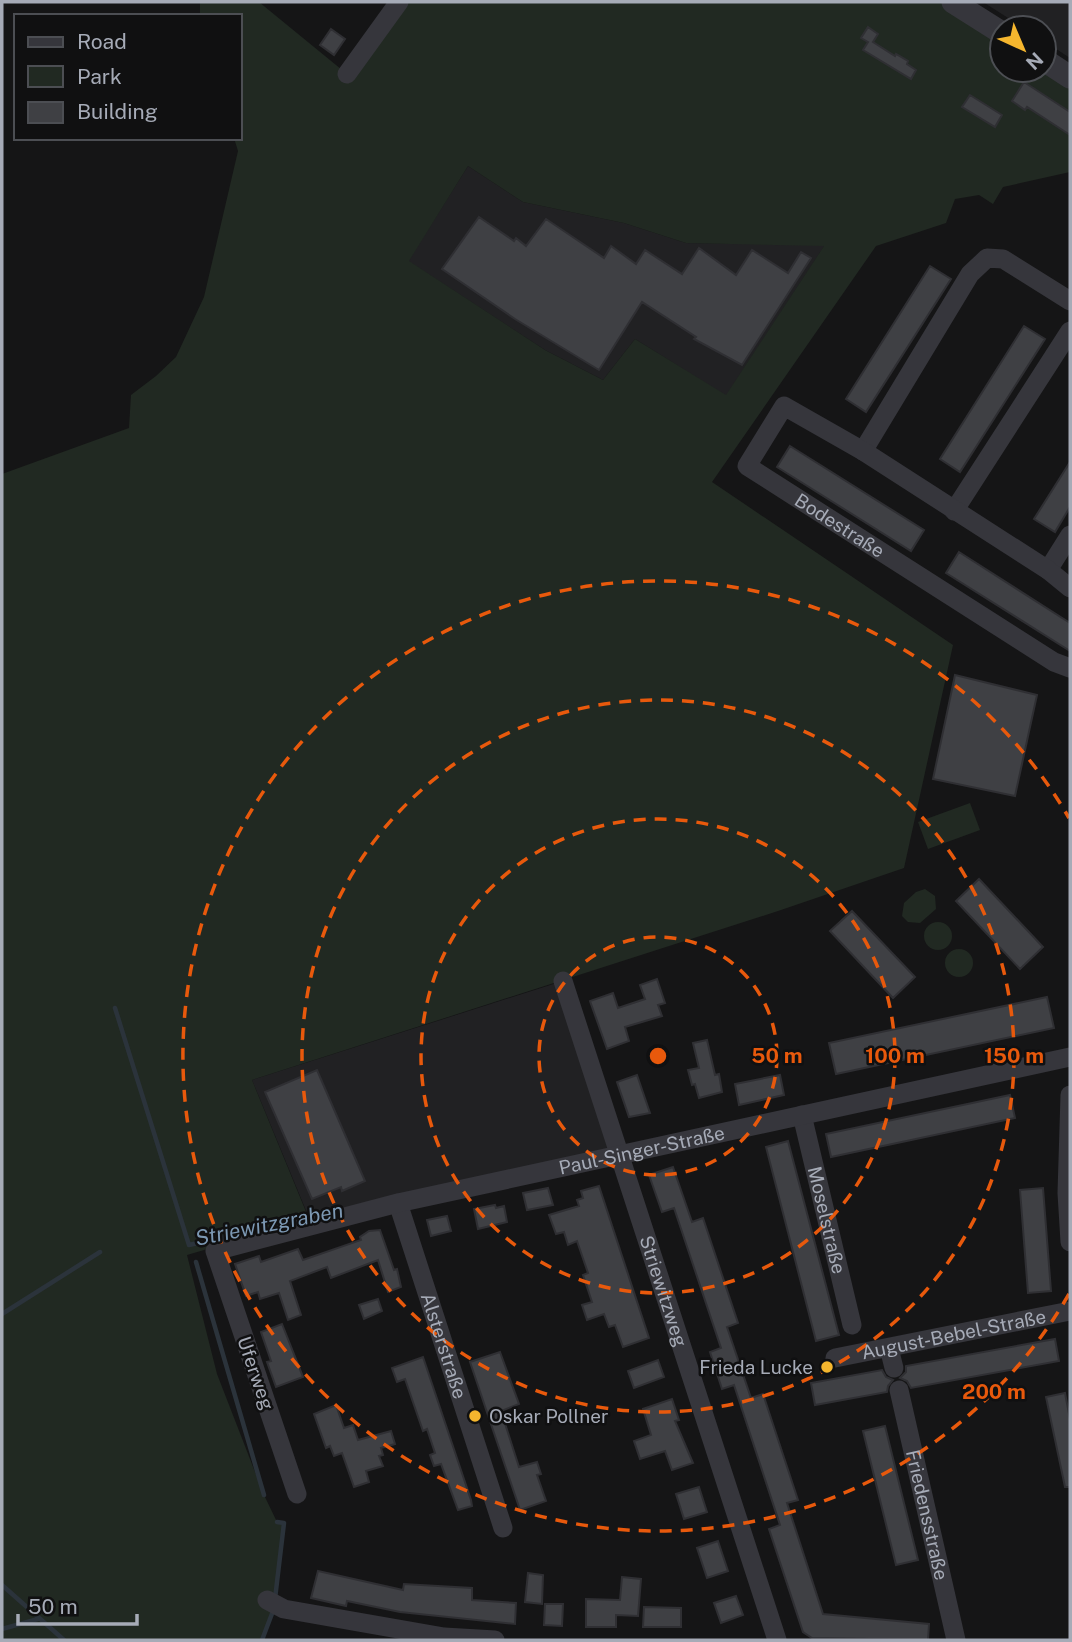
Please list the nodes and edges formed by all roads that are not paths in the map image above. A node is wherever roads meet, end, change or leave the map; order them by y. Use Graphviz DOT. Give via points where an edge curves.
graph roads {
  1 [pos="399,2"];
  2 [pos="953,2"];
  3 [pos="988,24"];
  4 [pos="347,74"];
  5 [pos="1070,301"];
  6 [pos="1070,331"];
  7 [pos="863,451"];
  8 [pos="954,511"];
  9 [pos="1070,535"];
  10 [pos="1048,570"];
  11 [pos="1070,588"];
  12 [pos="1070,668"];
  13 [pos="563,981"];
  14 [pos="1070,1057"];
  15 [pos="1070,1095"];
  16 [pos="802,1115"];
  17 [pos="620,1153"];
  18 [pos="398,1203"];
  19 [pos="1070,1242"];
  20 [pos="215,1251"];
  21 [pos="1070,1311"];
  22 [pos="852,1325"];
  23 [pos="889,1348"];
  24 [pos="835,1358"];
  25 [pos="894,1368"];
  26 [pos="899,1390"];
  27 [pos="297,1494"];
  28 [pos="503,1528"];
  29 [pos="276,1604"];
  30 [pos="443,1639"];
  31 [pos="495,1640"];
  32 [pos="777,1640"];
  33 [pos="956,1640"];
  1 -- 4 [label="street"];
  2 -- 3 [label="street"];
  5 -- 7 [label="street" via="999,258 987,258 970,274"];
  6 -- 8 [label="street"];
  7 -- 8 [label="street, Bodestraße"];
  7 -- 12 [label="street, Bodestraße" via="784,405 747,466"];
  8 -- 10 [label="street, Bodestraße"];
  9 -- 10 [label="street"];
  10 -- 11 [label="street, Bodestraße"];
  13 -- 17 [label="street, Striewitzweg"];
  14 -- 16 [label="street, Paul-Singer-Straße"];
  15 -- 19 [label="street"];
  16 -- 17 [label="street, Paul-Singer-Straße"];
  16 -- 22 [label="street, Moselstraße"];
  17 -- 18 [label="street, Paul-Singer-Straße"];
  17 -- 32 [label="street, Striewitzweg"];
  18 -- 20 [label="street, Paul-Singer-Straße"];
  18 -- 28 [label="street, Alsterstraße"];
  20 -- 27 [label="street, Uferweg"];
  21 -- 23 [label="street, August-Bebel-Straße"];
  23 -- 24 [label="street, August-Bebel-Straße"];
  23 -- 25 [label="street"];
  26 -- 33 [label="street, Friedensstraße"];
  29 -- 30 [label="street"];
  30 -- 31 [label="street"];
}
